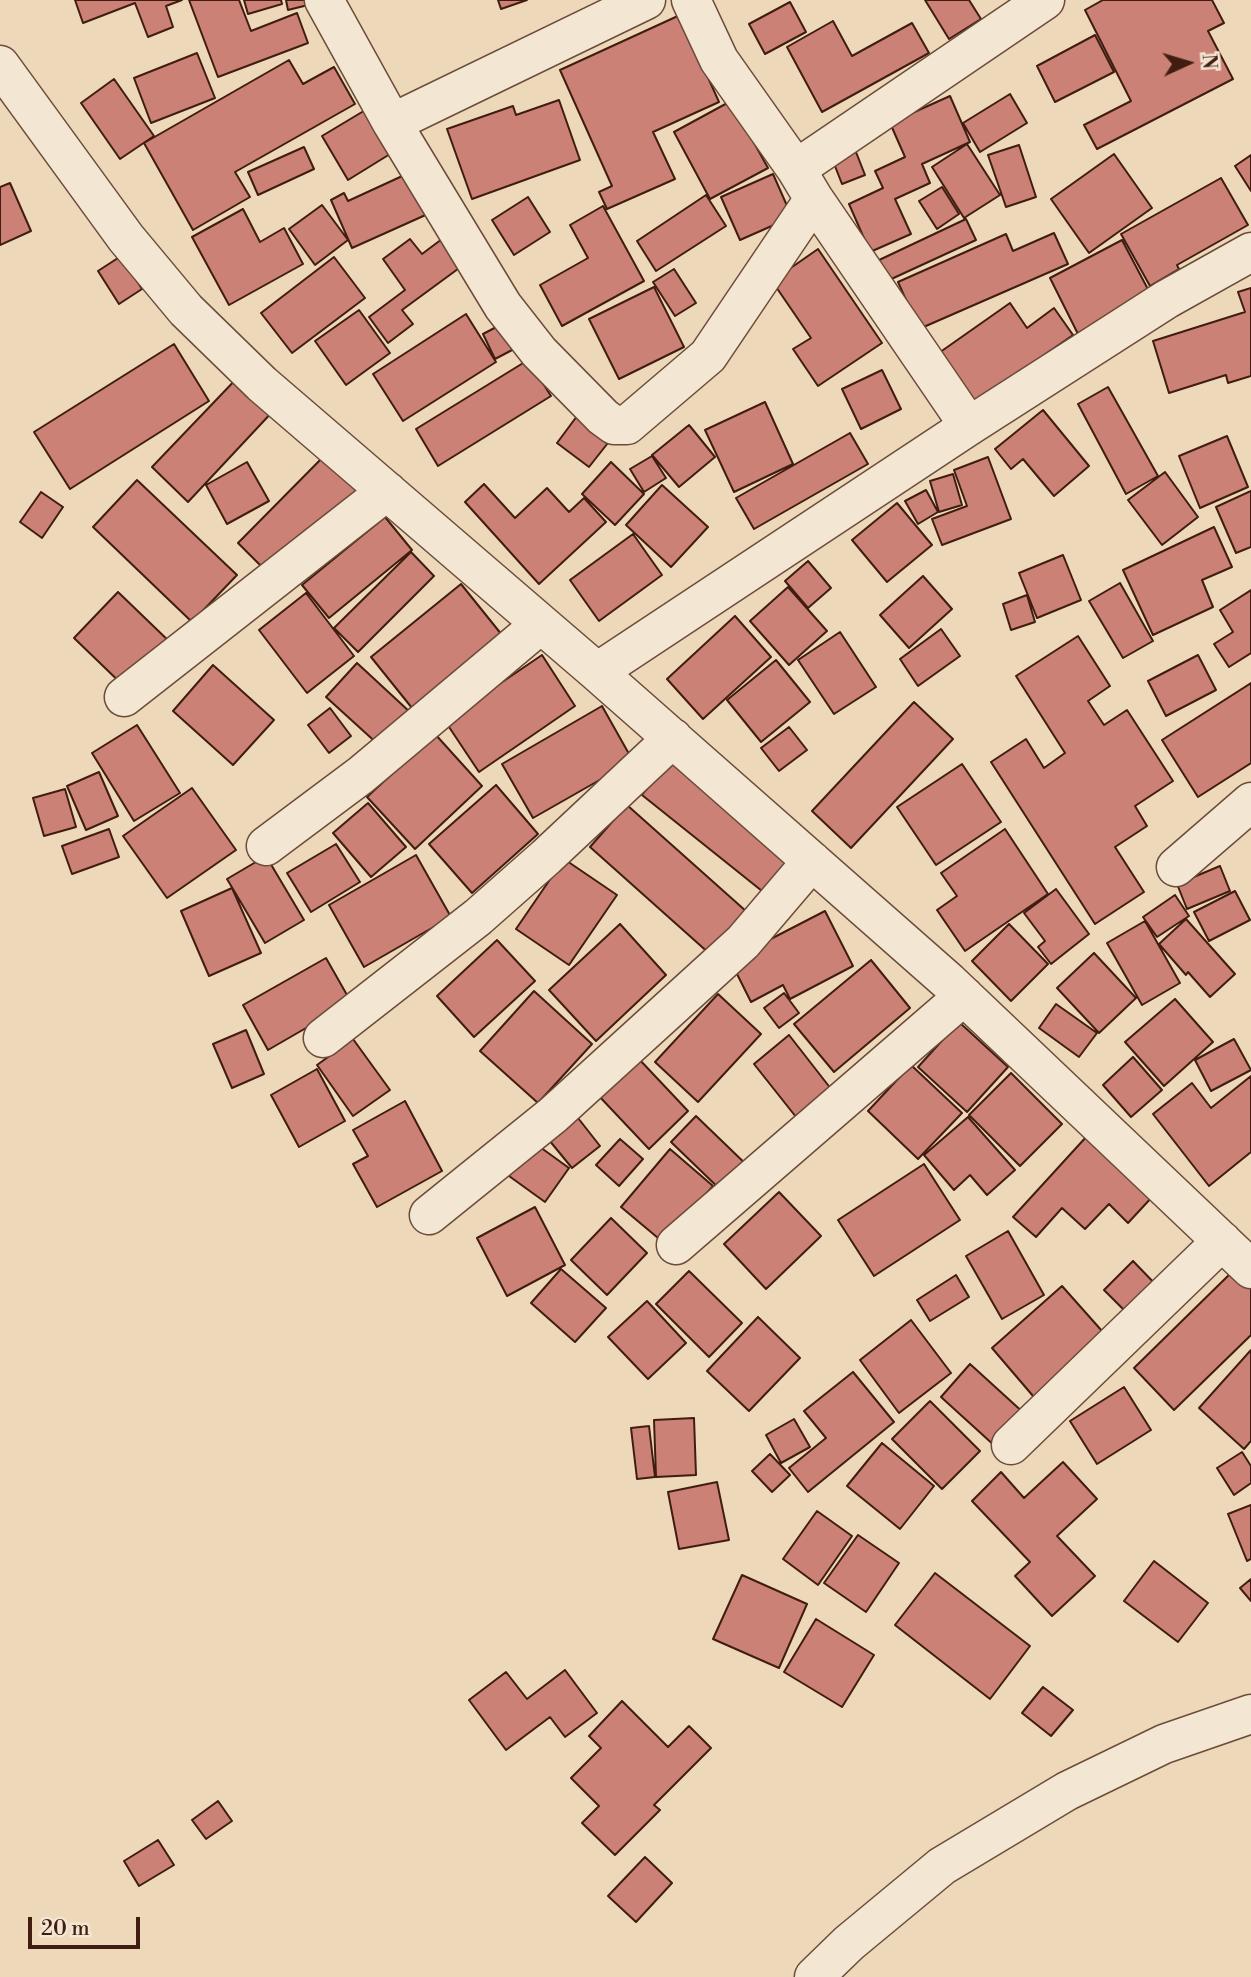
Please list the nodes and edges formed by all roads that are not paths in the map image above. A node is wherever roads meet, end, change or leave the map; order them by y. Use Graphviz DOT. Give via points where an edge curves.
graph roads {
  1 [pos="324,0"];
  2 [pos="646,0"];
  3 [pos="691,0"];
  4 [pos="1045,0"];
  5 [pos="0,65"];
  6 [pos="392,122"];
  7 [pos="805,184"];
  8 [pos="1251,252"];
  9 [pos="969,426"];
  10 [pos="387,491"];
  11 [pos="541,624"];
  12 [pos="597,672"];
  13 [pos="124,697"];
  14 [pos="673,738"];
  15 [pos="1251,802"];
  16 [pos="266,846"];
  17 [pos="812,861"];
  18 [pos="1176,867"];
  19 [pos="964,996"];
  20 [pos="323,1038"];
  21 [pos="429,1214"];
  22 [pos="676,1245"];
  23 [pos="1241,1252"];
  24 [pos="1011,1445"];
  25 [pos="1251,1714"];
  26 [pos="814,1977"];
  1 -- 6 [label="street"];
  2 -- 6 [label="street"];
  3 -- 7 [label="street" via="719,60"];
  4 -- 7 [label="street"];
  5 -- 10 [label="street" via="126,238 186,310 262,384"];
  6 -- 7 [label="street" via="503,306 539,352 614,425 627,425 708,356"];
  7 -- 9 [label="street"];
  8 -- 9 [label="street" via="1167,299"];
  9 -- 12 [label="street"];
  10 -- 11 [label="street"];
  10 -- 13 [label="street"];
  11 -- 12 [label="street"];
  11 -- 16 [label="street" via="361,775"];
  12 -- 14 [label="street"];
  14 -- 17 [label="street"];
  14 -- 20 [label="street" via="478,917"];
  15 -- 18 [label="street"];
  17 -- 19 [label="street"];
  17 -- 21 [label="street" via="743,942 553,1115"];
  19 -- 22 [label="street"];
  19 -- 23 [label="street"];
  23 -- 24 [label="street"];
  25 -- 26 [label="street" via="1164,1744 1067,1791 942,1866"];
}
